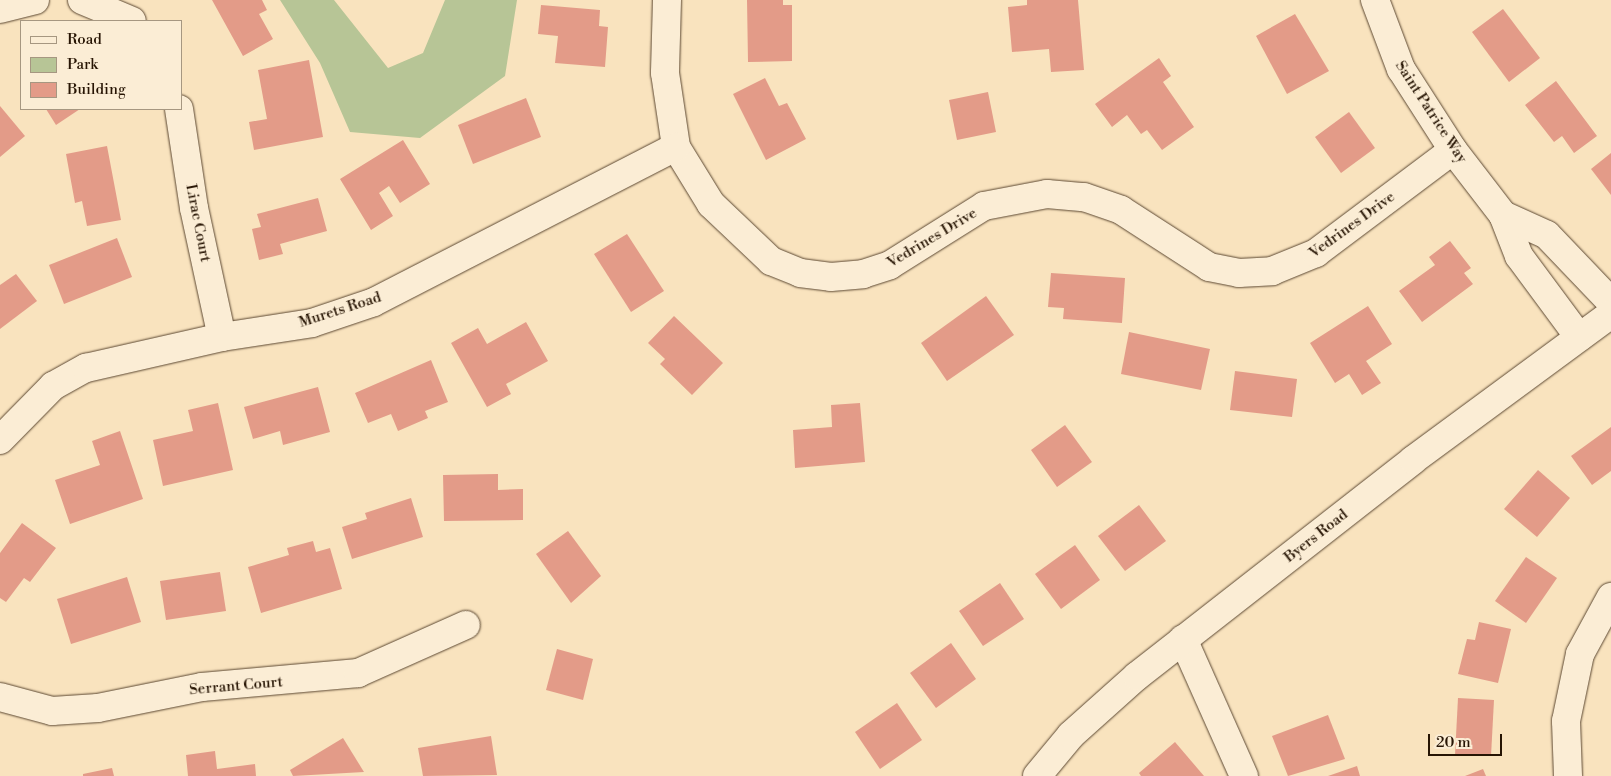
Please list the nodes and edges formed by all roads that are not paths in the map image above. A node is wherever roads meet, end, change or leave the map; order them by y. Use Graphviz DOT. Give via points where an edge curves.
graph roads {
  1 [pos="35,0"];
  2 [pos="82,0"];
  3 [pos="667,0"];
  4 [pos="1374,0"];
  5 [pos="0,9"];
  6 [pos="130,20"];
  7 [pos="179,110"];
  8 [pos="676,147"];
  9 [pos="1453,150"];
  10 [pos="1503,215"];
  11 [pos="1611,302"];
  12 [pos="1611,314"];
  13 [pos="222,336"];
  14 [pos="1579,337"];
  15 [pos="0,440"];
  16 [pos="1611,597"];
  17 [pos="466,625"];
  18 [pos="1184,639"];
  19 [pos="0,697"];
  20 [pos="1037,776"];
  21 [pos="1244,776"];
  22 [pos="1568,776"];
  1 -- 5 [label="street"];
  2 -- 6 [label="street"];
  3 -- 8 [label="street, Vedrines Drive" via="665,73"];
  4 -- 9 [label="street, Saint Patrice Way" via="1401,70"];
  7 -- 13 [label="street, Lirac Court" via="194,208"];
  8 -- 9 [label="street, Vedrines Drive" via="711,204 771,261 800,273 831,277 863,274 890,265 984,206 1047,194 1084,197 1121,210 1209,267 1239,273 1272,271 1316,253"];
  8 -- 13 [label="street, Murets Road" via="374,302 312,322"];
  9 -- 10 [label="street, Saint Patrice Way"];
  10 -- 11 [label="street, Saint Patrice Way" via="1547,235"];
  10 -- 14 [label="street, Saint Patrice Way" via="1519,256"];
  12 -- 14 [label="street, Byers Road"];
  13 -- 15 [label="street, Murets Road" via="86,368 53,386"];
  14 -- 18 [label="street, Byers Road"];
  16 -- 22 [label="street" via="1580,654 1566,721"];
  17 -- 19 [label="street, Serrant Court" via="358,673 202,687 98,708 52,711"];
  18 -- 20 [label="street, Byers Road" via="1071,735"];
  18 -- 21 [label="street"];
}
